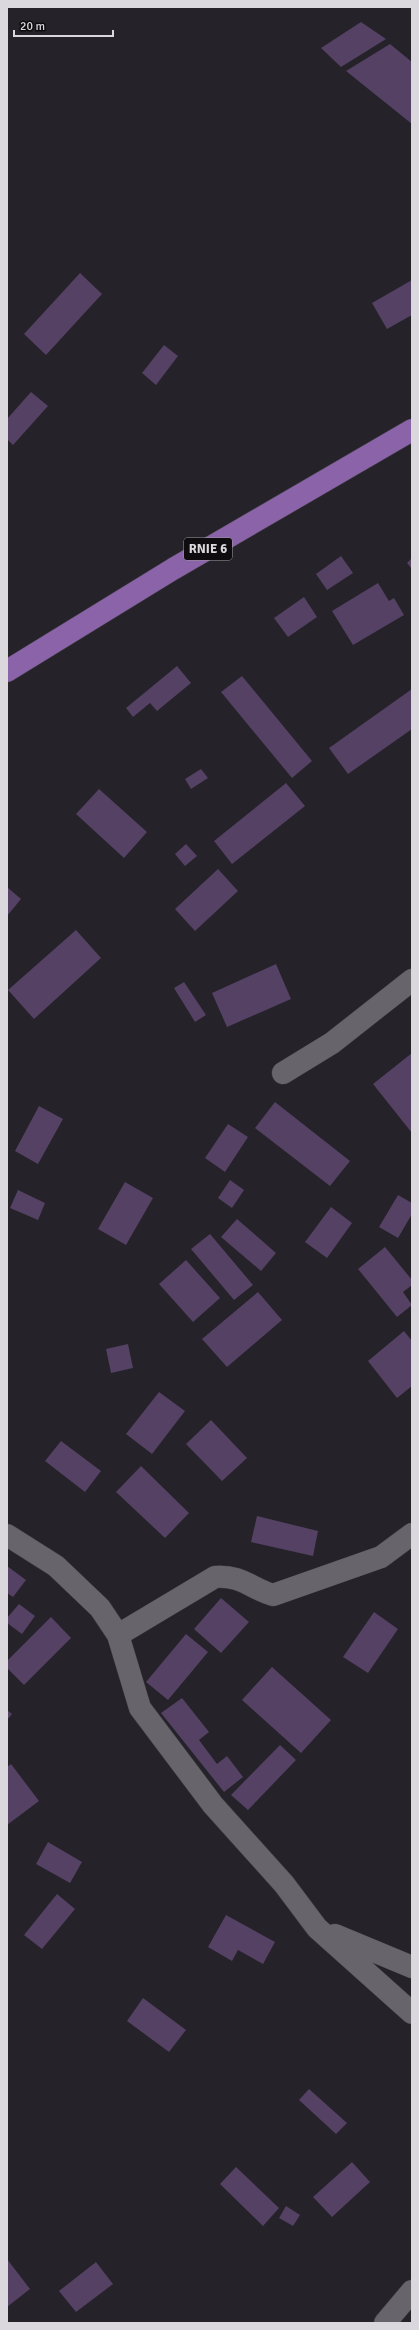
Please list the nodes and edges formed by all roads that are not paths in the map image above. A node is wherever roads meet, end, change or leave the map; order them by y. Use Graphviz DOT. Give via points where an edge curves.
graph roads {
  1 [pos="412,430"];
  2 [pos="7,671"];
  3 [pos="412,980"];
  4 [pos="283,1073"];
  5 [pos="412,1534"];
  6 [pos="7,1535"];
  7 [pos="118,1635"];
  8 [pos="317,1928"];
  9 [pos="412,1967"];
  10 [pos="412,2013"];
  11 [pos="412,2291"];
  12 [pos="385,2323"];
  1 -- 2 [label="main road, RNIE 6" via="174,569"];
  3 -- 4 [label="street" via="332,1043"];
  5 -- 7 [label="street" via="381,1557 273,1595 231,1576 215,1577"];
  6 -- 7 [label="street" via="56,1566 100,1608"];
  7 -- 8 [label="street" via="140,1708 214,1805 284,1884"];
  8 -- 9 [label="street"];
  8 -- 10 [label="street"];
  11 -- 12 [label="street"];
}
